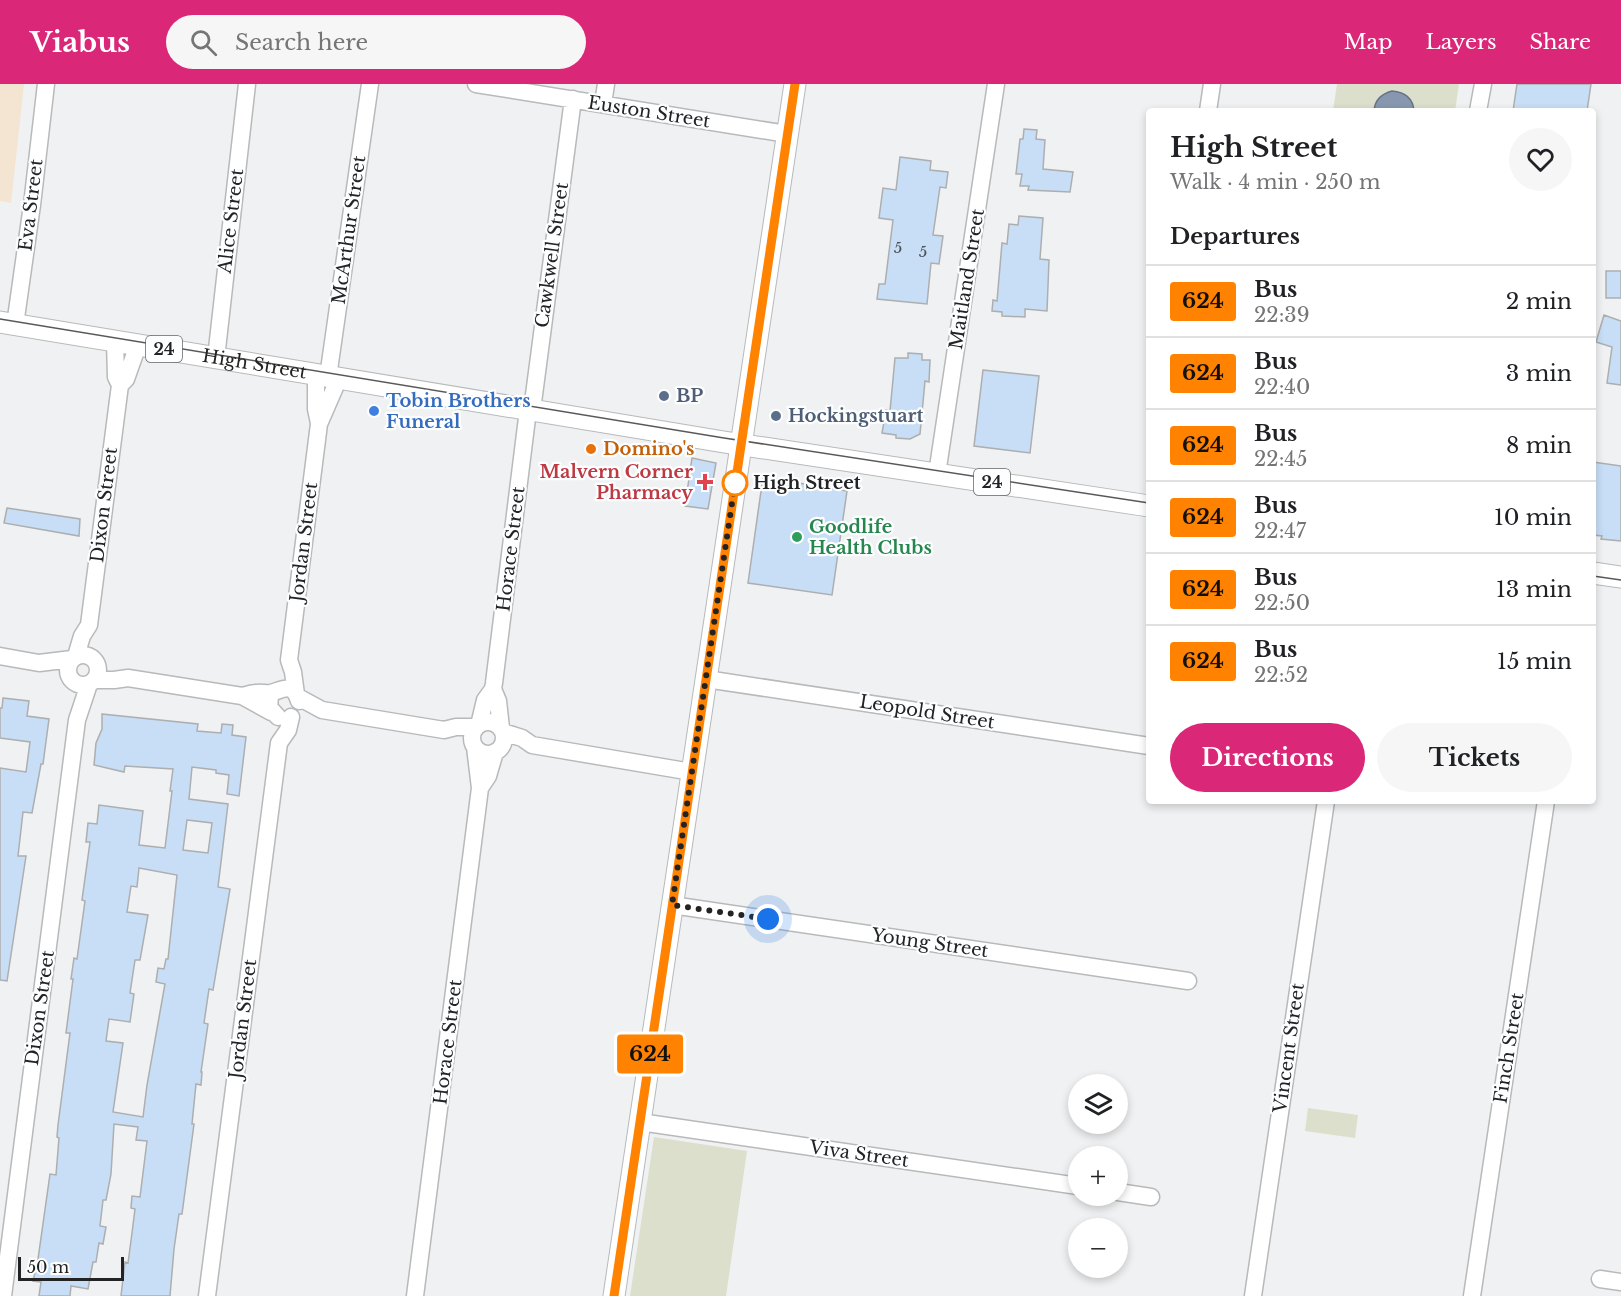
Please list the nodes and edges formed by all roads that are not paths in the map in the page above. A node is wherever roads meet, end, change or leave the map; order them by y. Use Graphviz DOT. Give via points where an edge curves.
graph roads {
  1 [pos="46,84"];
  2 [pos="247,84"];
  3 [pos="370,84"];
  4 [pos="476,84"];
  5 [pos="606,84"];
  6 [pos="795,84"];
  7 [pos="996,84"];
  8 [pos="1212,84"];
  9 [pos="1483,84"];
  10 [pos="573,99"];
  11 [pos="603,104"];
  12 [pos="1208,108"];
  13 [pos="1479,108"];
  14 [pos="787,134"];
  15 [pos="7,324"];
  16 [pos="115,341"];
  17 [pos="138,345"];
  18 [pos="216,358"];
  19 [pos="328,376"];
  20 [pos="120,385"];
  21 [pos="530,410"];
  22 [pos="320,424"];
  23 [pos="741,444"];
  24 [pos="938,474"];
  25 [pos="1146,505"];
  26 [pos="1596,573"];
  27 [pos="1621,577"];
  28 [pos="89,625"];
  29 [pos="0,656"];
  30 [pos="74,657"];
  31 [pos="289,660"];
  32 [pos="96,661"];
  33 [pos="39,663"];
  34 [pos="128,678"];
  35 [pos="706,679"];
  36 [pos="82,681"];
  37 [pos="493,689"];
  38 [pos="274,692"];
  39 [pos="242,696"];
  40 [pos="295,705"];
  41 [pos="272,713"];
  42 [pos="477,726"];
  43 [pos="444,730"];
  44 [pos="500,740"];
  45 [pos="279,743"];
  46 [pos="474,746"];
  47 [pos="1146,746"];
  48 [pos="692,772"];
  49 [pos="480,788"];
  50 [pos="1326,804"];
  51 [pos="1546,804"];
  52 [pos="672,905"];
  53 [pos="1188,981"];
  54 [pos="640,1122"];
  55 [pos="0,1179"];
  56 [pos="17,1182"];
  57 [pos="1068,1185"];
  58 [pos="1128,1194"];
  59 [pos="1151,1197"];
  60 [pos="1600,1279"];
  61 [pos="1621,1282"];
  62 [pos="3,1296"];
  63 [pos="207,1296"];
  64 [pos="415,1296"];
  65 [pos="614,1296"];
  66 [pos="1253,1296"];
  67 [pos="1472,1296"];
  1 -- 15 [label="street, Eva Street" via="32,205"];
  2 -- 18 [label="street, Alice Street"];
  3 -- 19 [label="street, McArthur Street"];
  4 -- 10 [label="street, Euston Street"];
  5 -- 11 [label="street"];
  6 -- 14 [label="main road"];
  7 -- 24 [label="street, Maitland Street"];
  8 -- 12 [label="street"];
  9 -- 13 [label="street"];
  10 -- 11 [label="street, Euston Street"];
  10 -- 21 [label="street, Cawkwell Street"];
  11 -- 14 [label="street, Euston Street"];
  14 -- 23 [label="main road"];
  15 -- 16 [label="main road, High Street / 24"];
  16 -- 17 [label="main road, High Street / 24"];
  16 -- 20 [label="street, Dixon Street" via="116,377"];
  17 -- 18 [label="main road, High Street / 24"];
  17 -- 20 [label="street, Dixon Street" via="126,379"];
  18 -- 19 [label="main road, High Street / 24"];
  19 -- 21 [label="main road, High Street / 24"];
  19 -- 22 [label="street, Jordan Street"];
  19 -- 22 [label="street, Jordan Street" via="316,409"];
  20 -- 28 [label="street, Dixon Street"];
  21 -- 23 [label="main road, High Street / 24"];
  21 -- 37 [label="street, Horace Street"];
  22 -- 31 [label="street, Jordan Street"];
  23 -- 24 [label="main road, High Street / 24"];
  23 -- 35 [label="main road"];
  24 -- 25 [label="main road, High Street / 24"];
  26 -- 27 [label="main road"];
  28 -- 30 [label="street, Dixon Street"];
  28 -- 32 [label="street, Dixon Street"];
  29 -- 33 [label="street"];
  30 -- 32 [label="street" via="86,654"];
  30 -- 33 [label="street"];
  30 -- 36 [label="street" via="68,667"];
  31 -- 38 [label="street, Jordan Street"];
  31 -- 40 [label="street, Jordan Street" via="294,672"];
  32 -- 34 [label="street"];
  32 -- 36 [label="street" via="99,672"];
  33 -- 36 [label="street"];
  34 -- 36 [label="street"];
  34 -- 39 [label="street"];
  35 -- 47 [label="street, Leopold Street"];
  35 -- 48 [label="main road"];
  36 -- 56 [label="street, Dixon Street"];
  37 -- 42 [label="street, Horace Street"];
  37 -- 44 [label="street, Horace Street" via="498,701"];
  38 -- 39 [label="street"];
  38 -- 40 [label="street" via="286,688"];
  38 -- 41 [label="street" via="268,702"];
  39 -- 41 [label="street"];
  40 -- 41 [label="street" via="282,718"];
  40 -- 43 [label="street"];
  40 -- 45 [label="street, Jordan Street" via="288,730"];
  41 -- 45 [label="street, Jordan Street"];
  42 -- 43 [label="street"];
  42 -- 44 [label="street" via="490,722"];
  42 -- 46 [label="street" via="472,735"];
  43 -- 46 [label="street"];
  44 -- 46 [label="street" via="484,753"];
  44 -- 48 [label="street" via="522,738 532,745"];
  44 -- 49 [label="street, Horace Street"];
  45 -- 63 [label="street, Jordan Street"];
  46 -- 49 [label="street, Horace Street"];
  48 -- 52 [label="main road"];
  49 -- 64 [label="street, Horace Street"];
  50 -- 66 [label="street, Vincent Street"];
  51 -- 67 [label="street, Finch Street"];
  52 -- 53 [label="street, Young Street"];
  52 -- 54 [label="main road"];
  54 -- 57 [label="street, Viva Street"];
  54 -- 65 [label="main road"];
  55 -- 56 [label="street"];
  56 -- 62 [label="street, Dixon Street"];
  58 -- 59 [label="street"];
  60 -- 61 [label="street"];
}
